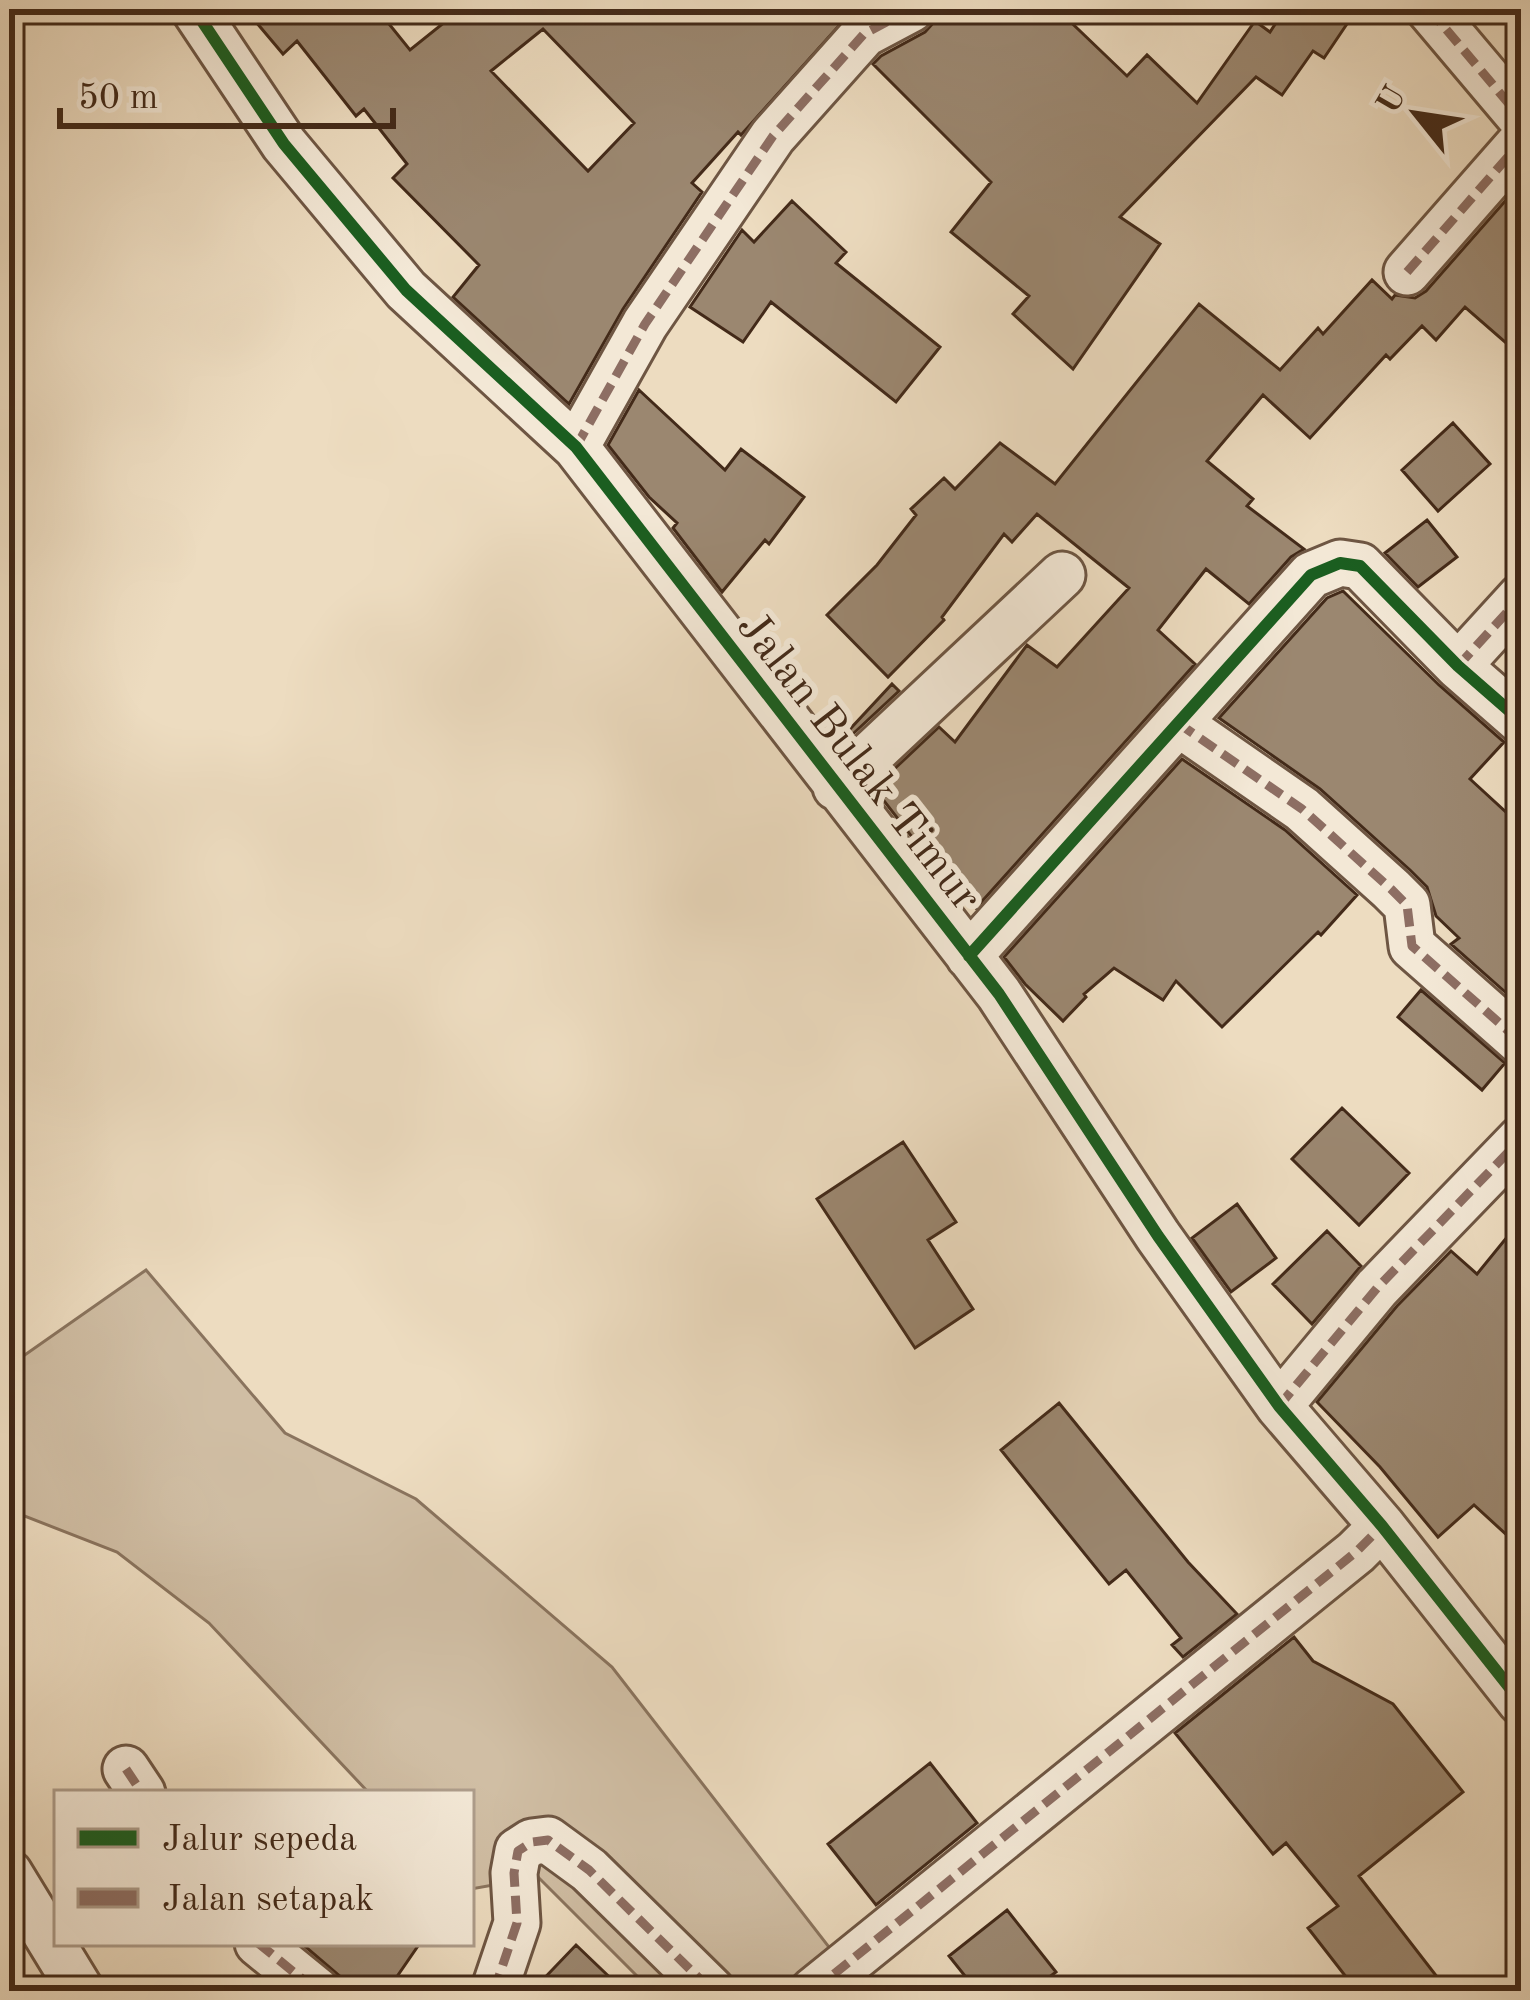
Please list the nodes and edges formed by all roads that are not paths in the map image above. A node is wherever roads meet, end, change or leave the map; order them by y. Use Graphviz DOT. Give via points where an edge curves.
graph roads {
  1 [pos="194,9"];
  2 [pos="911,9"];
  3 [pos="1429,9"];
  4 [pos="1520,120"];
  5 [pos="1407,272"];
  6 [pos="576,447"];
  7 [pos="1062,575"];
  8 [pos="1521,597"];
  9 [pos="1458,665"];
  10 [pos="1521,721"];
  11 [pos="1178,723"];
  12 [pos="836,787"];
  13 [pos="969,956"];
  14 [pos="1521,1042"];
  15 [pos="1521,1139"];
  16 [pos="1279,1406"];
  17 [pos="1369,1539"];
  18 [pos="1521,1702"];
  19 [pos="9,1873"];
  20 [pos="262,1946"];
  21 [pos="81,1991"];
  22 [pos="317,1991"];
  23 [pos="494,1991"];
  24 [pos="712,1991"];
  25 [pos="813,1991"];
  1 -- 6 [label="street, Jalan Bulak Timur" via="284,144 406,290"];
  2 -- 6 [label="street" via="864,34 773,136 645,324"];
  3 -- 4 [label="street"];
  4 -- 5 [label="street"];
  6 -- 12 [label="street, Jalan Bulak Timur"];
  7 -- 12 [label="street"];
  8 -- 9 [label="street"];
  9 -- 10 [label="street"];
  9 -- 11 [label="street" via="1360,566 1340,563 1311,575"];
  11 -- 13 [label="street"];
  11 -- 14 [label="street" via="1302,809 1391,889 1407,905 1412,946"];
  12 -- 13 [label="street, Jalan Bulak Timur"];
  13 -- 16 [label="street, Jalan Bulak Timur"];
  15 -- 16 [label="street" via="1377,1288"];
  16 -- 17 [label="street, Jalan Bulak Timur"];
  17 -- 18 [label="street, Jalan Bulak Timur"];
  17 -- 25 [label="street"];
  19 -- 21 [label="street"];
  20 -- 22 [label="street"];
  23 -- 24 [label="street" via="518,1922 518,1851 548,1840"];
}
